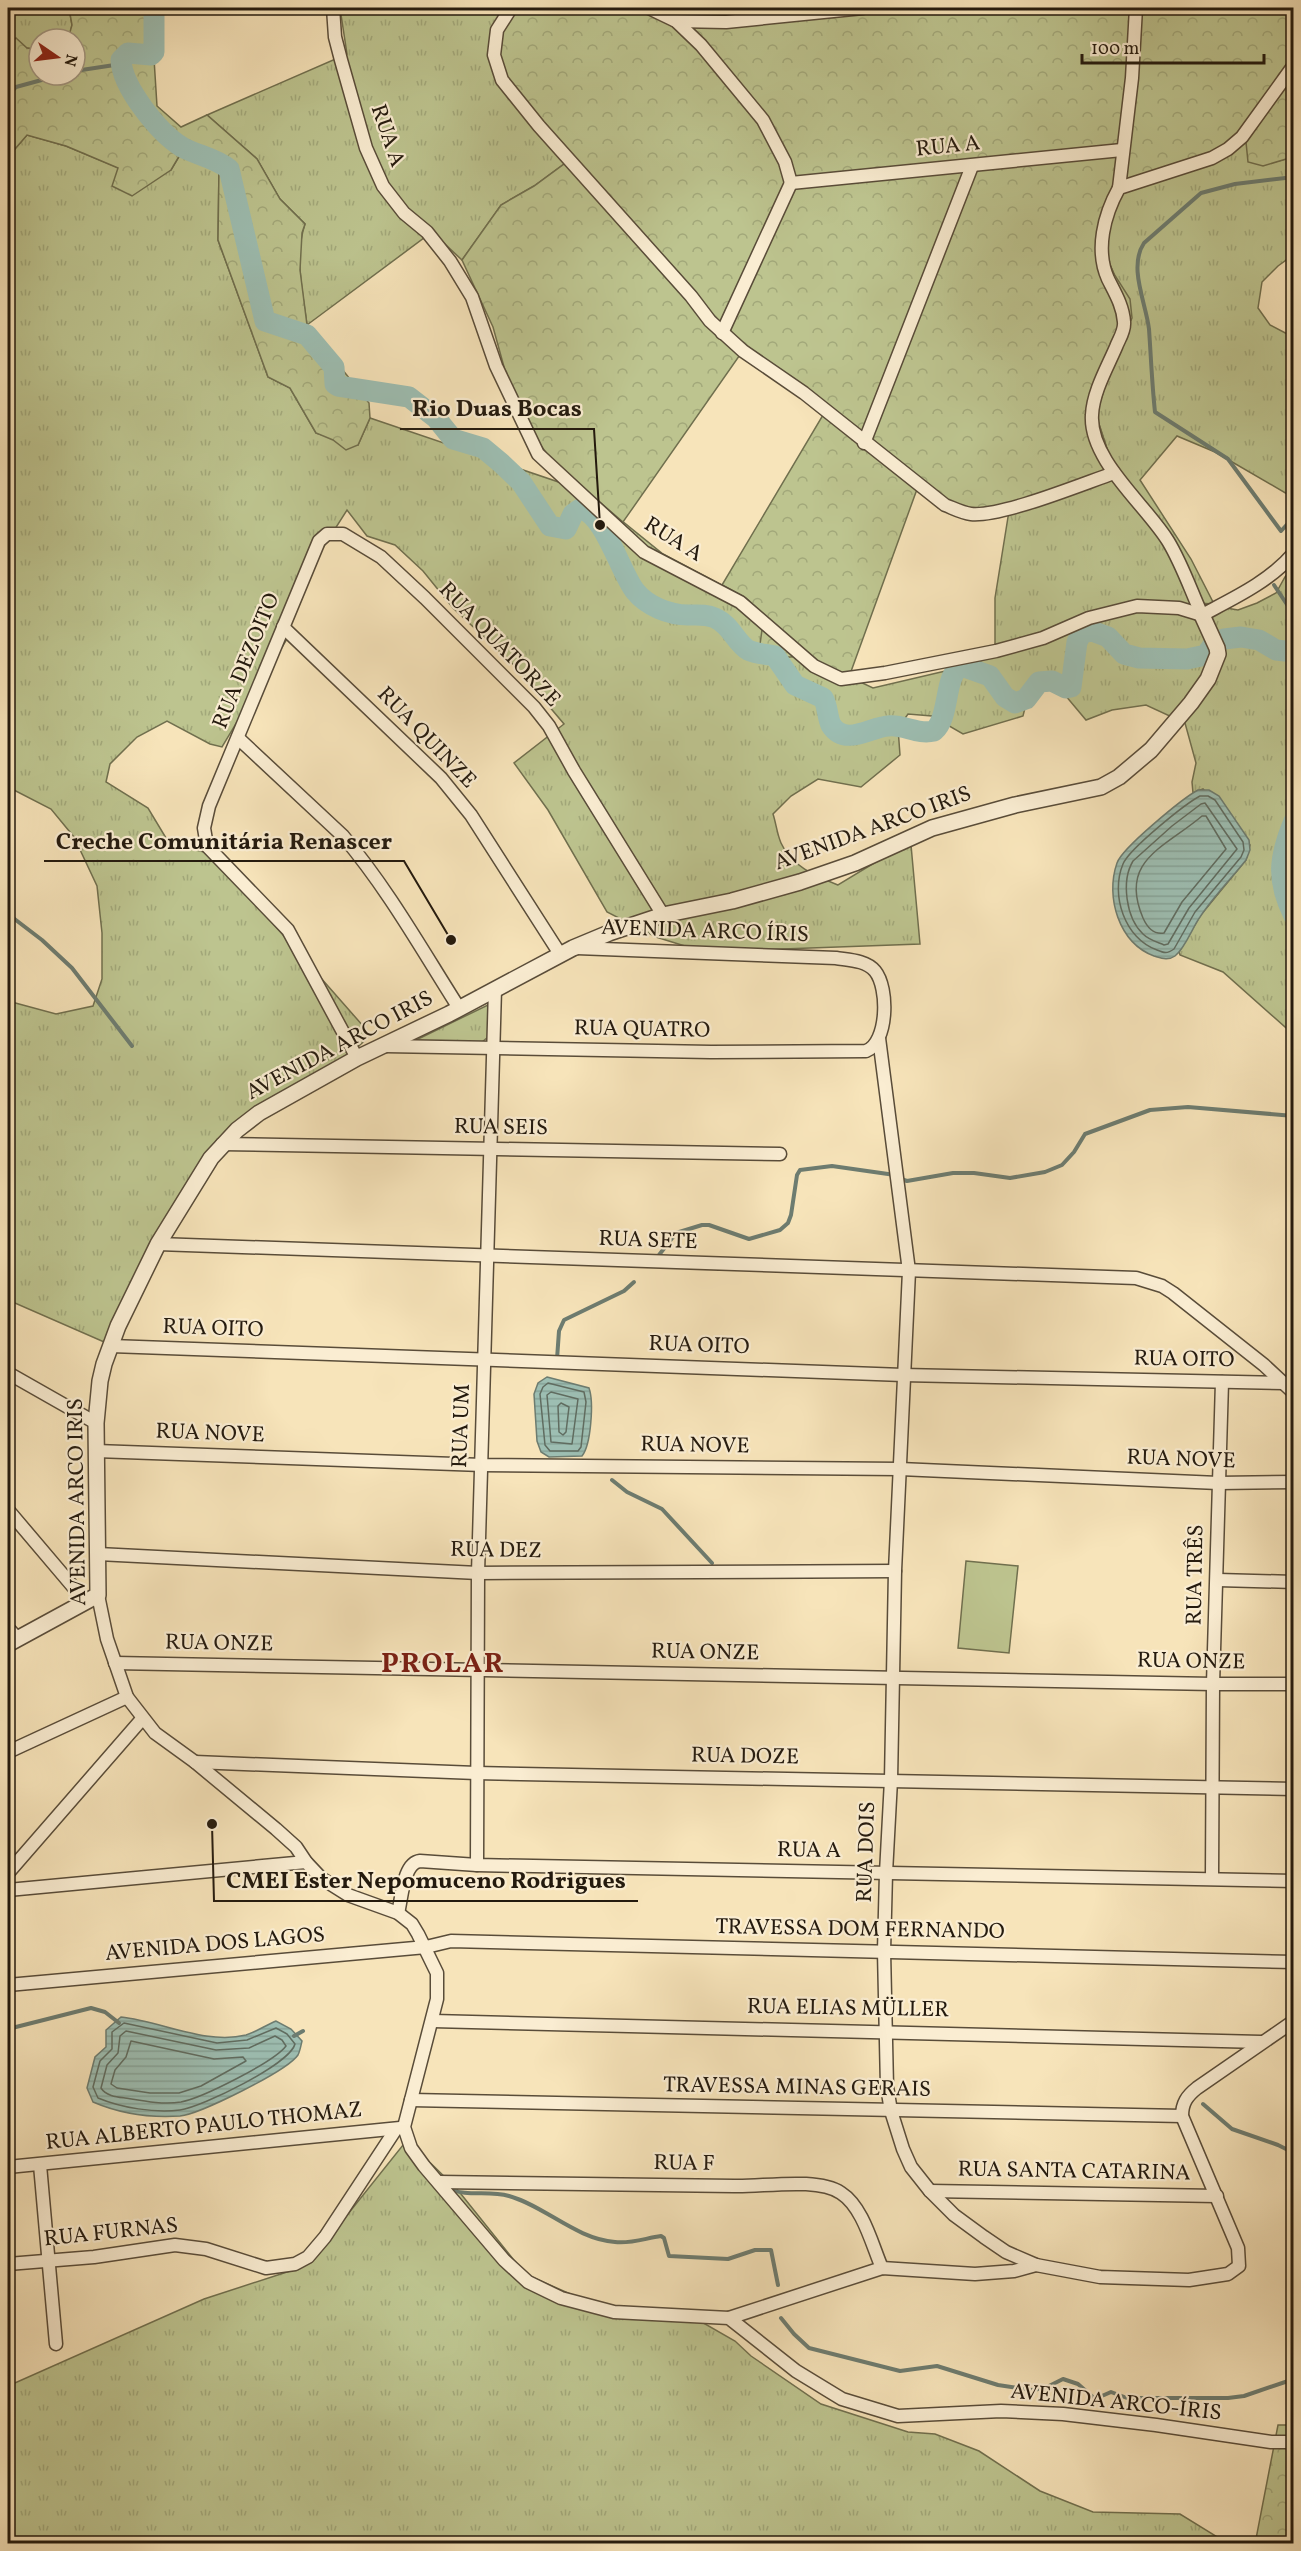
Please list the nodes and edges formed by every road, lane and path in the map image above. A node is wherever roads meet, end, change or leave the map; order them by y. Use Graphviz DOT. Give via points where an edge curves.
graph roads {
  1 [pos="333,8"];
  2 [pos="511,8"];
  3 [pos="649,8"];
  4 [pos="863,8"];
  5 [pos="1136,8"];
  6 [pos="676,21"];
  7 [pos="1293,65"];
  8 [pos="1122,150"];
  9 [pos="972,166"];
  10 [pos="791,183"];
  11 [pos="1119,188"];
  12 [pos="722,333"];
  13 [pos="864,443"];
  14 [pos="1114,473"];
  15 [pos="327,534"];
  16 [pos="1293,553"];
  17 [pos="1202,615"];
  18 [pos="283,627"];
  19 [pos="238,738"];
  20 [pos="663,915"];
  21 [pos="566,951"];
  22 [pos="495,989"];
  23 [pos="459,1008"];
  24 [pos="879,1038"];
  25 [pos="381,1046"];
  26 [pos="494,1048"];
  27 [pos="357,1058"];
  28 [pos="222,1144"];
  29 [pos="491,1149"];
  30 [pos="780,1154"];
  31 [pos="158,1244"];
  32 [pos="488,1256"];
  33 [pos="909,1271"];
  34 [pos="111,1346"];
  35 [pos="485,1359"];
  36 [pos="9,1375"];
  37 [pos="903,1375"];
  38 [pos="1222,1382"];
  39 [pos="1284,1383"];
  40 [pos="1293,1393"];
  41 [pos="96,1423"];
  42 [pos="96,1451"];
  43 [pos="482,1465"];
  44 [pos="900,1469"];
  45 [pos="1293,1482"];
  46 [pos="1218,1483"];
  47 [pos="8,1510"];
  48 [pos="98,1554"];
  49 [pos="895,1571"];
  50 [pos="478,1574"];
  51 [pos="1218,1580"];
  52 [pos="1293,1582"];
  53 [pos="92,1599"];
  54 [pos="11,1637"];
  55 [pos="115,1663"];
  56 [pos="478,1670"];
  57 [pos="893,1677"];
  58 [pos="1214,1684"];
  59 [pos="1293,1684"];
  60 [pos="127,1697"];
  61 [pos="142,1719"];
  62 [pos="8,1752"];
  63 [pos="195,1762"];
  64 [pos="476,1773"];
  65 [pos="891,1780"];
  66 [pos="1214,1787"];
  67 [pos="1293,1789"];
  68 [pos="306,1862"];
  69 [pos="477,1865"];
  70 [pos="8,1873"];
  71 [pos="886,1873"];
  72 [pos="1212,1877"];
  73 [pos="1293,1881"];
  74 [pos="8,1890"];
  75 [pos="398,1913"];
  76 [pos="426,1947"];
  77 [pos="884,1951"];
  78 [pos="1293,1962"];
  79 [pos="8,1985"];
  80 [pos="433,2021"];
  81 [pos="1293,2021"];
  82 [pos="885,2031"];
  83 [pos="1261,2042"];
  84 [pos="411,2100"];
  85 [pos="891,2111"];
  86 [pos="1182,2116"];
  87 [pos="400,2128"];
  88 [pos="40,2165"];
  89 [pos="8,2167"];
  90 [pos="439,2182"];
  91 [pos="930,2190"];
  92 [pos="1217,2196"];
  93 [pos="48,2260"];
  94 [pos="8,2264"];
  95 [pos="1036,2265"];
  96 [pos="882,2268"];
  97 [pos="729,2318"];
  98 [pos="56,2343"];
  99 [pos="1293,2442"];
  1 -- 17 [label="street, RUA A" via="340,60 366,148 383,186 404,213 427,232 472,297 496,366 538,454 644,552 740,602 814,666 841,679 996,651 1043,638 1089,618 1137,606 1179,608"];
  2 -- 12 [label="street" via="497,30 494,55 502,80"];
  3 -- 6 [label="street"];
  4 -- 6 [label="street" via="726,22"];
  5 -- 8 [label="street"];
  6 -- 10 [label="street" via="763,120 785,162"];
  7 -- 11 [label="street" via="1242,137 1228,149 1212,158"];
  8 -- 9 [label="street, RUA A"];
  8 -- 11 [label="street"];
  9 -- 10 [label="street, RUA A"];
  9 -- 13 [label="street"];
  10 -- 12 [label="street"];
  11 -- 14 [label="street" via="1104,224 1102,247 1103,265 1118,298 1124,328 1092,415 1093,432"];
  12 -- 13 [label="street"];
  13 -- 14 [label="street" via="945,505 970,514 1006,509"];
  14 -- 17 [label="street" via="1169,543"];
  15 -- 18 [label="street, RUA DEZOITO" via="319,541"];
  15 -- 20 [label="street, RUA QUATORZE" via="343,534 381,557 534,706"];
  16 -- 17 [label="street" via="1248,591"];
  17 -- 20 [label="street, AVENIDA ARCO IRIS" via="1215,641 1214,669 1191,704 1151,750 1101,787 952,822 800,882"];
  18 -- 19 [label="street, RUA DEZOITO"];
  18 -- 21 [label="street, RUA QUINZE" via="448,787"];
  19 -- 23 [label="street" via="358,853"];
  19 -- 27 [label="street, RUA DEZOITO" via="209,806 204,828 207,846 288,930"];
  20 -- 21 [label="street, AVENIDA ARCO IRIS"];
  21 -- 22 [label="street, AVENIDA ARCO IRIS"];
  21 -- 24 [label="street, AVENIDA ARCO ÍRIS" via="836,958 865,964 876,972 884,996"];
  22 -- 23 [label="street, AVENIDA ARCO IRIS"];
  22 -- 26 [label="street, RUA UM"];
  23 -- 25 [label="street, AVENIDA ARCO IRIS"];
  24 -- 26 [label="street, RUA QUATRO" via="866,1051 711,1053"];
  24 -- 33 [label="street, RUA DOIS"];
  25 -- 26 [label="street, RUA QUATRO"];
  25 -- 27 [label="street, AVENIDA ARCO IRIS"];
  26 -- 29 [label="street, RUA UM"];
  27 -- 28 [label="street, AVENIDA ARCO IRIS" via="259,1113"];
  28 -- 29 [label="street, RUA SEIS"];
  28 -- 31 [label="street, AVENIDA ARCO IRIS"];
  29 -- 30 [label="street, RUA SEIS"];
  29 -- 32 [label="street, RUA UM"];
  31 -- 32 [label="street, RUA SETE"];
  31 -- 34 [label="street, AVENIDA ARCO IRIS"];
  32 -- 33 [label="street, RUA SETE"];
  32 -- 35 [label="street, RUA UM"];
  33 -- 37 [label="street, RUA DOIS"];
  33 -- 39 [label="street, RUA SETE" via="1136,1278 1162,1286"];
  34 -- 35 [label="street, RUA OITO"];
  34 -- 41 [label="street, AVENIDA ARCO IRIS" via="100,1381"];
  35 -- 37 [label="street, RUA OITO"];
  35 -- 43 [label="street, RUA UM"];
  36 -- 41 [label="street"];
  37 -- 38 [label="street, RUA OITO"];
  37 -- 44 [label="street, RUA DOIS"];
  38 -- 39 [label="street, RUA OITO"];
  38 -- 46 [label="street, RUA TRÊS"];
  39 -- 40 [label="street, RUA SETE"];
  41 -- 42 [label="street, AVENIDA ARCO IRIS"];
  42 -- 43 [label="street, RUA NOVE"];
  42 -- 48 [label="street, AVENIDA ARCO IRIS"];
  43 -- 44 [label="street, RUA NOVE"];
  43 -- 50 [label="street, RUA UM"];
  44 -- 46 [label="street, RUA NOVE"];
  44 -- 49 [label="street, RUA DOIS"];
  45 -- 46 [label="street, RUA NOVE"];
  46 -- 51 [label="street, RUA TRÊS"];
  47 -- 53 [label="street"];
  48 -- 50 [label="street, RUA DEZ"];
  48 -- 53 [label="street, AVENIDA ARCO IRIS"];
  49 -- 50 [label="street, RUA DEZ"];
  49 -- 57 [label="street, RUA DOIS"];
  50 -- 56 [label="street, RUA UM"];
  51 -- 52 [label="street"];
  51 -- 58 [label="street, RUA TRÊS"];
  53 -- 54 [label="street"];
  53 -- 55 [label="street, AVENIDA ARCO IRIS"];
  55 -- 56 [label="street, RUA ONZE"];
  55 -- 60 [label="street, AVENIDA ARCO IRIS"];
  56 -- 57 [label="street, RUA ONZE"];
  56 -- 64 [label="street, RUA UM"];
  57 -- 58 [label="street, RUA ONZE"];
  57 -- 65 [label="street, RUA DOIS"];
  58 -- 59 [label="street, RUA ONZE"];
  58 -- 66 [label="street, RUA TRÊS"];
  60 -- 61 [label="street, AVENIDA ARCO IRIS"];
  60 -- 62 [label="street"];
  61 -- 63 [label="street, AVENIDA ARCO IRIS"];
  61 -- 70 [label="street"];
  63 -- 64 [label="street, RUA DOZE"];
  63 -- 68 [label="street, AVENIDA ARCO IRIS" via="296,1847"];
  64 -- 65 [label="street, RUA DOZE"];
  64 -- 69 [label="street, RUA UM"];
  65 -- 66 [label="street, RUA DOZE"];
  65 -- 71 [label="street, RUA DOIS"];
  66 -- 67 [label="street, RUA DOZE"];
  66 -- 72 [label="street, RUA TRÊS"];
  68 -- 74 [label="street"];
  68 -- 75 [label="street, AVENIDA ARCO IRIS" via="341,1891"];
  69 -- 71 [label="street, RUA A"];
  69 -- 75 [label="street, RUA A" via="416,1861 409,1867"];
  71 -- 72 [label="street, RUA A"];
  71 -- 77 [label="street, RUA DOIS"];
  72 -- 73 [label="street, RUA A"];
  75 -- 76 [label="street, AVENIDA ARCO IRIS" via="412,1924"];
  76 -- 77 [label="street, TRAVESSA DOM FERNANDO" via="451,1941"];
  76 -- 79 [label="street, AVENIDA DOS LAGOS"];
  76 -- 80 [label="street" via="437,1973"];
  77 -- 78 [label="street, TRAVESSA DOM FERNANDO"];
  77 -- 82 [label="street, RUA DOIS"];
  80 -- 82 [label="street, RUA ELIAS MÜLLER"];
  80 -- 84 [label="street"];
  81 -- 83 [label="street"];
  82 -- 83 [label="street, RUA ELIAS MÜLLER"];
  82 -- 85 [label="street, RUA DOIS"];
  83 -- 86 [label="street" via="1190,2094 1182,2107"];
  84 -- 85 [label="street, TRAVESSA MINAS GERAIS"];
  84 -- 87 [label="street"];
  85 -- 86 [label="street, TRAVESSA MINAS GERAIS"];
  85 -- 91 [label="street, RUA DOIS" via="911,2167"];
  86 -- 92 [label="street"];
  87 -- 88 [label="street, RUA ALBERTO PAULO THOMAZ"];
  87 -- 90 [label="street" via="416,2156"];
  87 -- 93 [label="street, RUA FURNAS" via="325,2237 308,2257 296,2264 266,2268 206,2249 175,2245"];
  88 -- 89 [label="street, RUA ALBERTO PAULO THOMAZ"];
  88 -- 93 [label="street"];
  90 -- 96 [label="street, RUA F" via="832,2188 848,2198 859,2215"];
  90 -- 97 [label="street" via="519,2276 549,2292 614,2312"];
  91 -- 92 [label="street, RUA SANTA CATARINA"];
  91 -- 95 [label="street, RUA DOIS" via="954,2215 984,2237"];
  92 -- 95 [label="street" via="1240,2259 1239,2266 1228,2274 1153,2280 1100,2277"];
  93 -- 94 [label="street, RUA FURNAS"];
  93 -- 98 [label="street"];
  95 -- 96 [label="street" via="975,2274"];
  96 -- 97 [label="street"];
  97 -- 99 [label="street, AVENIDA ARCO-ÍRIS" via="822,2389 887,2414 1063,2414"];
}
